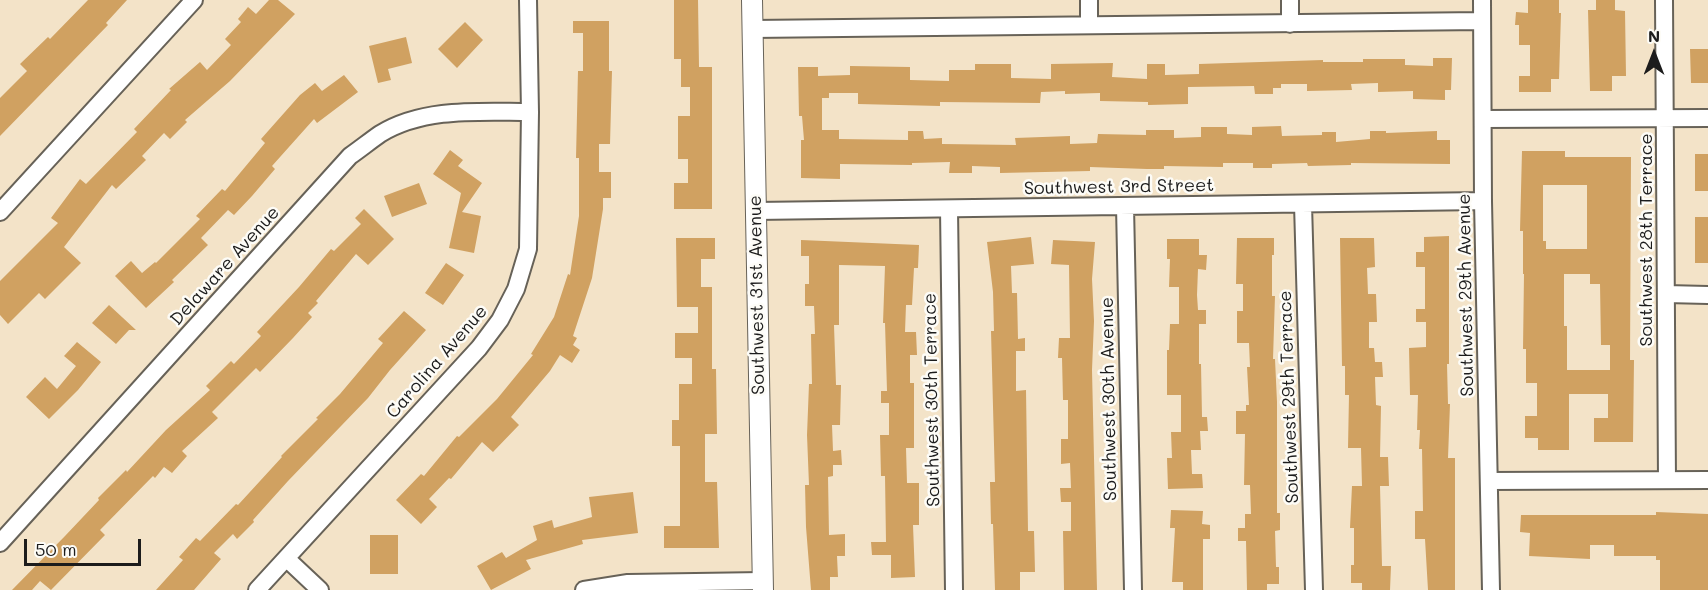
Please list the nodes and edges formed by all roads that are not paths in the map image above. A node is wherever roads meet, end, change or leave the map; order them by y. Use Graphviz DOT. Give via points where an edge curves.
graph roads {
  1 [pos="194,0"];
  2 [pos="528,0"];
  3 [pos="752,0"];
  4 [pos="1089,0"];
  5 [pos="1290,0"];
  6 [pos="1482,0"];
  7 [pos="1664,0"];
  8 [pos="1482,21"];
  9 [pos="1290,24"];
  10 [pos="1089,25"];
  11 [pos="752,29"];
  12 [pos="530,112"];
  13 [pos="1665,118"];
  14 [pos="1708,118"];
  15 [pos="1483,119"];
  16 [pos="1483,201"];
  17 [pos="1303,204"];
  18 [pos="1125,206"];
  19 [pos="949,209"];
  20 [pos="0,212"];
  21 [pos="756,212"];
  22 [pos="1666,294"];
  23 [pos="1708,295"];
  24 [pos="1667,480"];
  25 [pos="1708,480"];
  26 [pos="1489,482"];
  27 [pos="0,543"];
  28 [pos="287,559"];
  29 [pos="763,585"];
  30 [pos="257,590"];
  31 [pos="320,590"];
  32 [pos="584,590"];
  33 [pos="954,590"];
  34 [pos="1133,590"];
  35 [pos="1314,590"];
  36 [pos="1491,590"];
  1 -- 20 [label="street"];
  2 -- 12 [label="street, Carolina Avenue"];
  3 -- 11 [label="main road, Southwest 31st Avenue"];
  4 -- 10 [label="street"];
  5 -- 9 [label="street"];
  6 -- 8 [label="street, Southwest 29th Avenue"];
  7 -- 13 [label="street, Southwest 28th Terrace"];
  8 -- 9 [label="street"];
  8 -- 15 [label="street, Southwest 29th Avenue"];
  9 -- 10 [label="street"];
  10 -- 11 [label="street"];
  11 -- 21 [label="main road, Southwest 31st Avenue"];
  12 -- 27 [label="street, Delaware Avenue" via="454,112 415,119 381,134 350,156"];
  12 -- 28 [label="street, Carolina Avenue" via="528,249 516,289 500,320"];
  13 -- 14 [label="street"];
  13 -- 15 [label="street"];
  13 -- 22 [label="street, Southwest 28th Terrace"];
  15 -- 16 [label="street, Southwest 29th Avenue"];
  16 -- 17 [label="street, Southwest 3rd Street"];
  16 -- 26 [label="street, Southwest 29th Avenue"];
  17 -- 18 [label="street, Southwest 3rd Street"];
  17 -- 35 [label="street, Southwest 29th Terrace"];
  18 -- 19 [label="street, Southwest 3rd Street"];
  18 -- 34 [label="street, Southwest 30th Avenue"];
  19 -- 21 [label="street, Southwest 3rd Street"];
  19 -- 33 [label="street, Southwest 30th Terrace"];
  21 -- 29 [label="main road, Southwest 31st Avenue"];
  22 -- 23 [label="street"];
  22 -- 24 [label="street, Southwest 28th Terrace"];
  24 -- 25 [label="street"];
  24 -- 26 [label="street"];
  26 -- 36 [label="street, Southwest 29th Avenue"];
  28 -- 30 [label="street, Carolina Avenue"];
  28 -- 31 [label="street"];
  29 -- 32 [label="street" via="628,583"];
}
